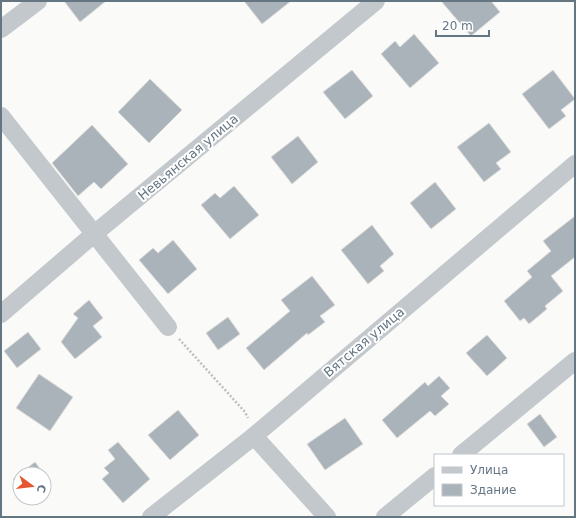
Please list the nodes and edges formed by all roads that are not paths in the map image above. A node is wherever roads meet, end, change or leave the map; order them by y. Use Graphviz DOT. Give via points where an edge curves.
graph roads {
  1 [pos="38,1"];
  2 [pos="376,1"];
  3 [pos="1,29"];
  4 [pos="1,116"];
  5 [pos="575,164"];
  6 [pos="94,234"];
  7 [pos="1,314"];
  8 [pos="168,327"];
  9 [pos="575,361"];
  10 [pos="254,436"];
  11 [pos="462,454"];
  12 [pos="434,477"];
  13 [pos="151,517"];
  14 [pos="327,517"];
  15 [pos="385,517"];
  1 -- 3 [label="street"];
  2 -- 6 [label="street, Невьянская улица"];
  4 -- 6 [label="street"];
  5 -- 10 [label="street, Вятская улица"];
  6 -- 7 [label="street, Невьянская улица"];
  6 -- 8 [label="street"];
  9 -- 11 [label="street"];
  10 -- 13 [label="street, Вятская улица"];
  10 -- 14 [label="street"];
  12 -- 15 [label="street"];
}
